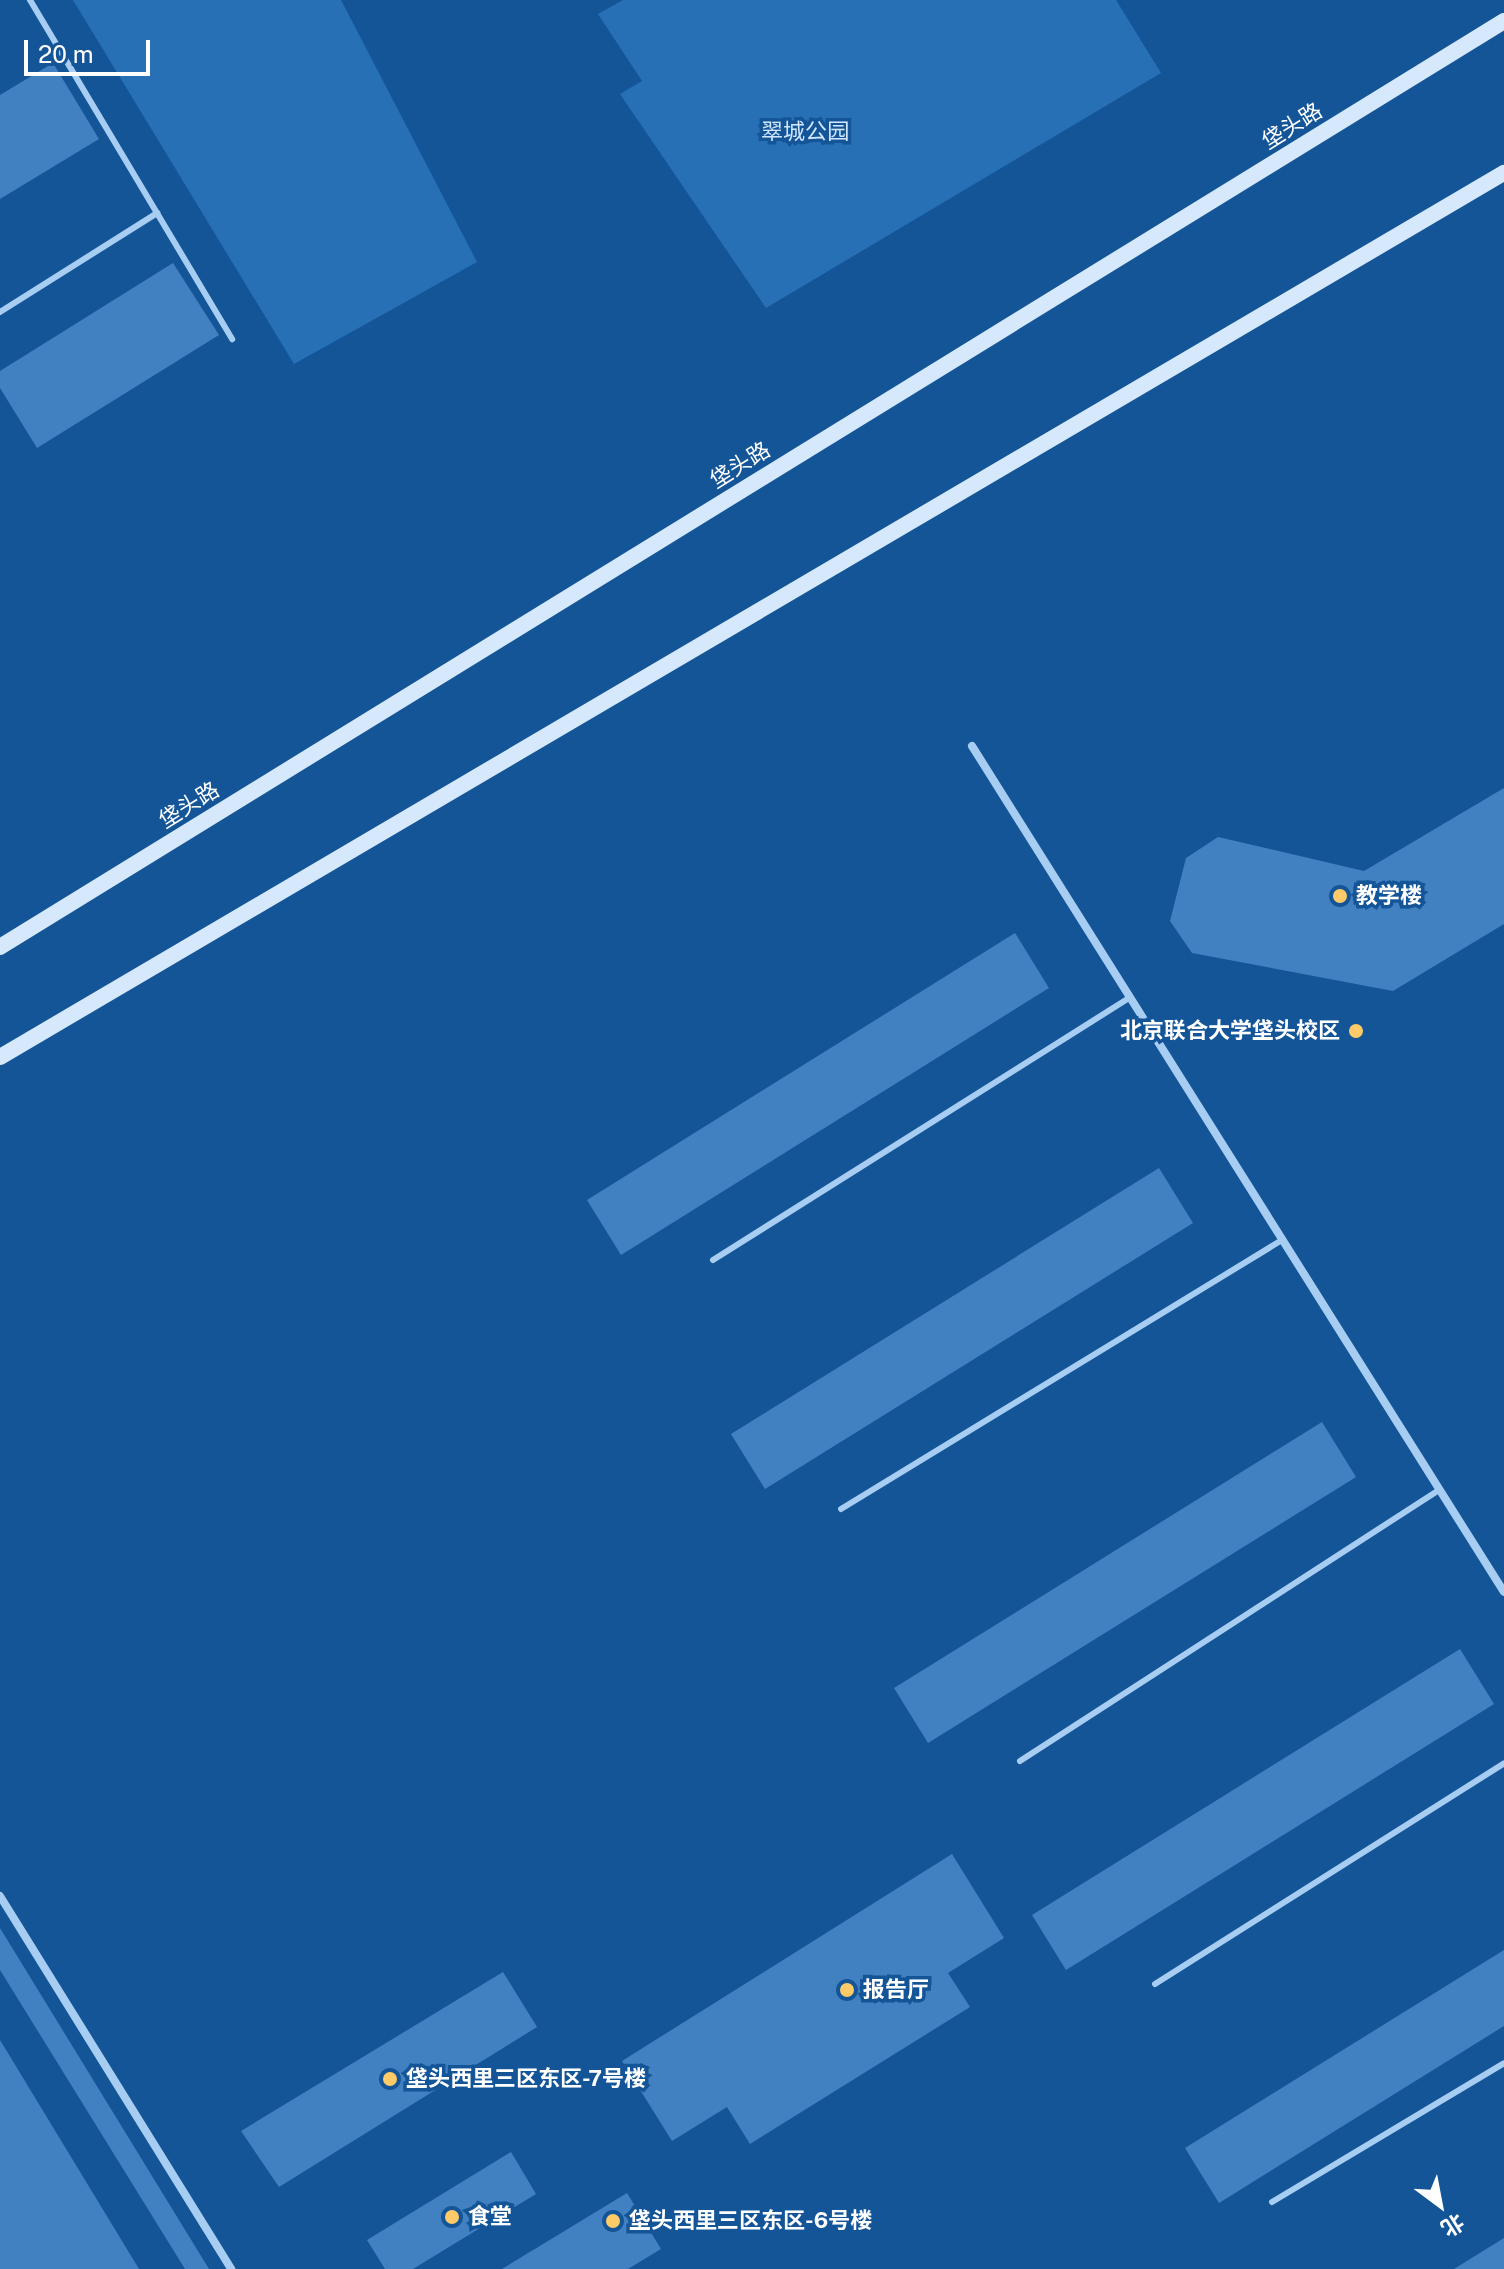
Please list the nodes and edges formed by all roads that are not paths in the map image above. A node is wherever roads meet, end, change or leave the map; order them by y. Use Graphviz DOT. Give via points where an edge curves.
graph roads {
  1 [pos="30,0"];
  2 [pos="1504,21"];
  3 [pos="1504,173"];
  4 [pos="157,213"];
  5 [pos="0,312"];
  6 [pos="232,339"];
  7 [pos="972,746"];
  8 [pos="0,947"];
  9 [pos="1130,997"];
  10 [pos="0,1057"];
  11 [pos="1282,1240"];
  12 [pos="713,1260"];
  13 [pos="1439,1490"];
  14 [pos="841,1509"];
  15 [pos="1504,1592"];
  16 [pos="1020,1761"];
  17 [pos="1504,1763"];
  18 [pos="0,1896"];
  19 [pos="1155,1984"];
  20 [pos="1504,2063"];
  21 [pos="1272,2202"];
  22 [pos="231,2269"];
  1 -- 4 [label="lane"];
  2 -- 8 [label="main road, 垡头路"];
  3 -- 10 [label="main road"];
  4 -- 5 [label="lane"];
  4 -- 6 [label="lane"];
  7 -- 9 [label="street"];
  9 -- 11 [label="street"];
  9 -- 12 [label="lane"];
  11 -- 13 [label="street"];
  11 -- 14 [label="lane"];
  13 -- 15 [label="street"];
  13 -- 16 [label="lane"];
  17 -- 19 [label="lane"];
  18 -- 22 [label="street"];
  20 -- 21 [label="lane"];
}
